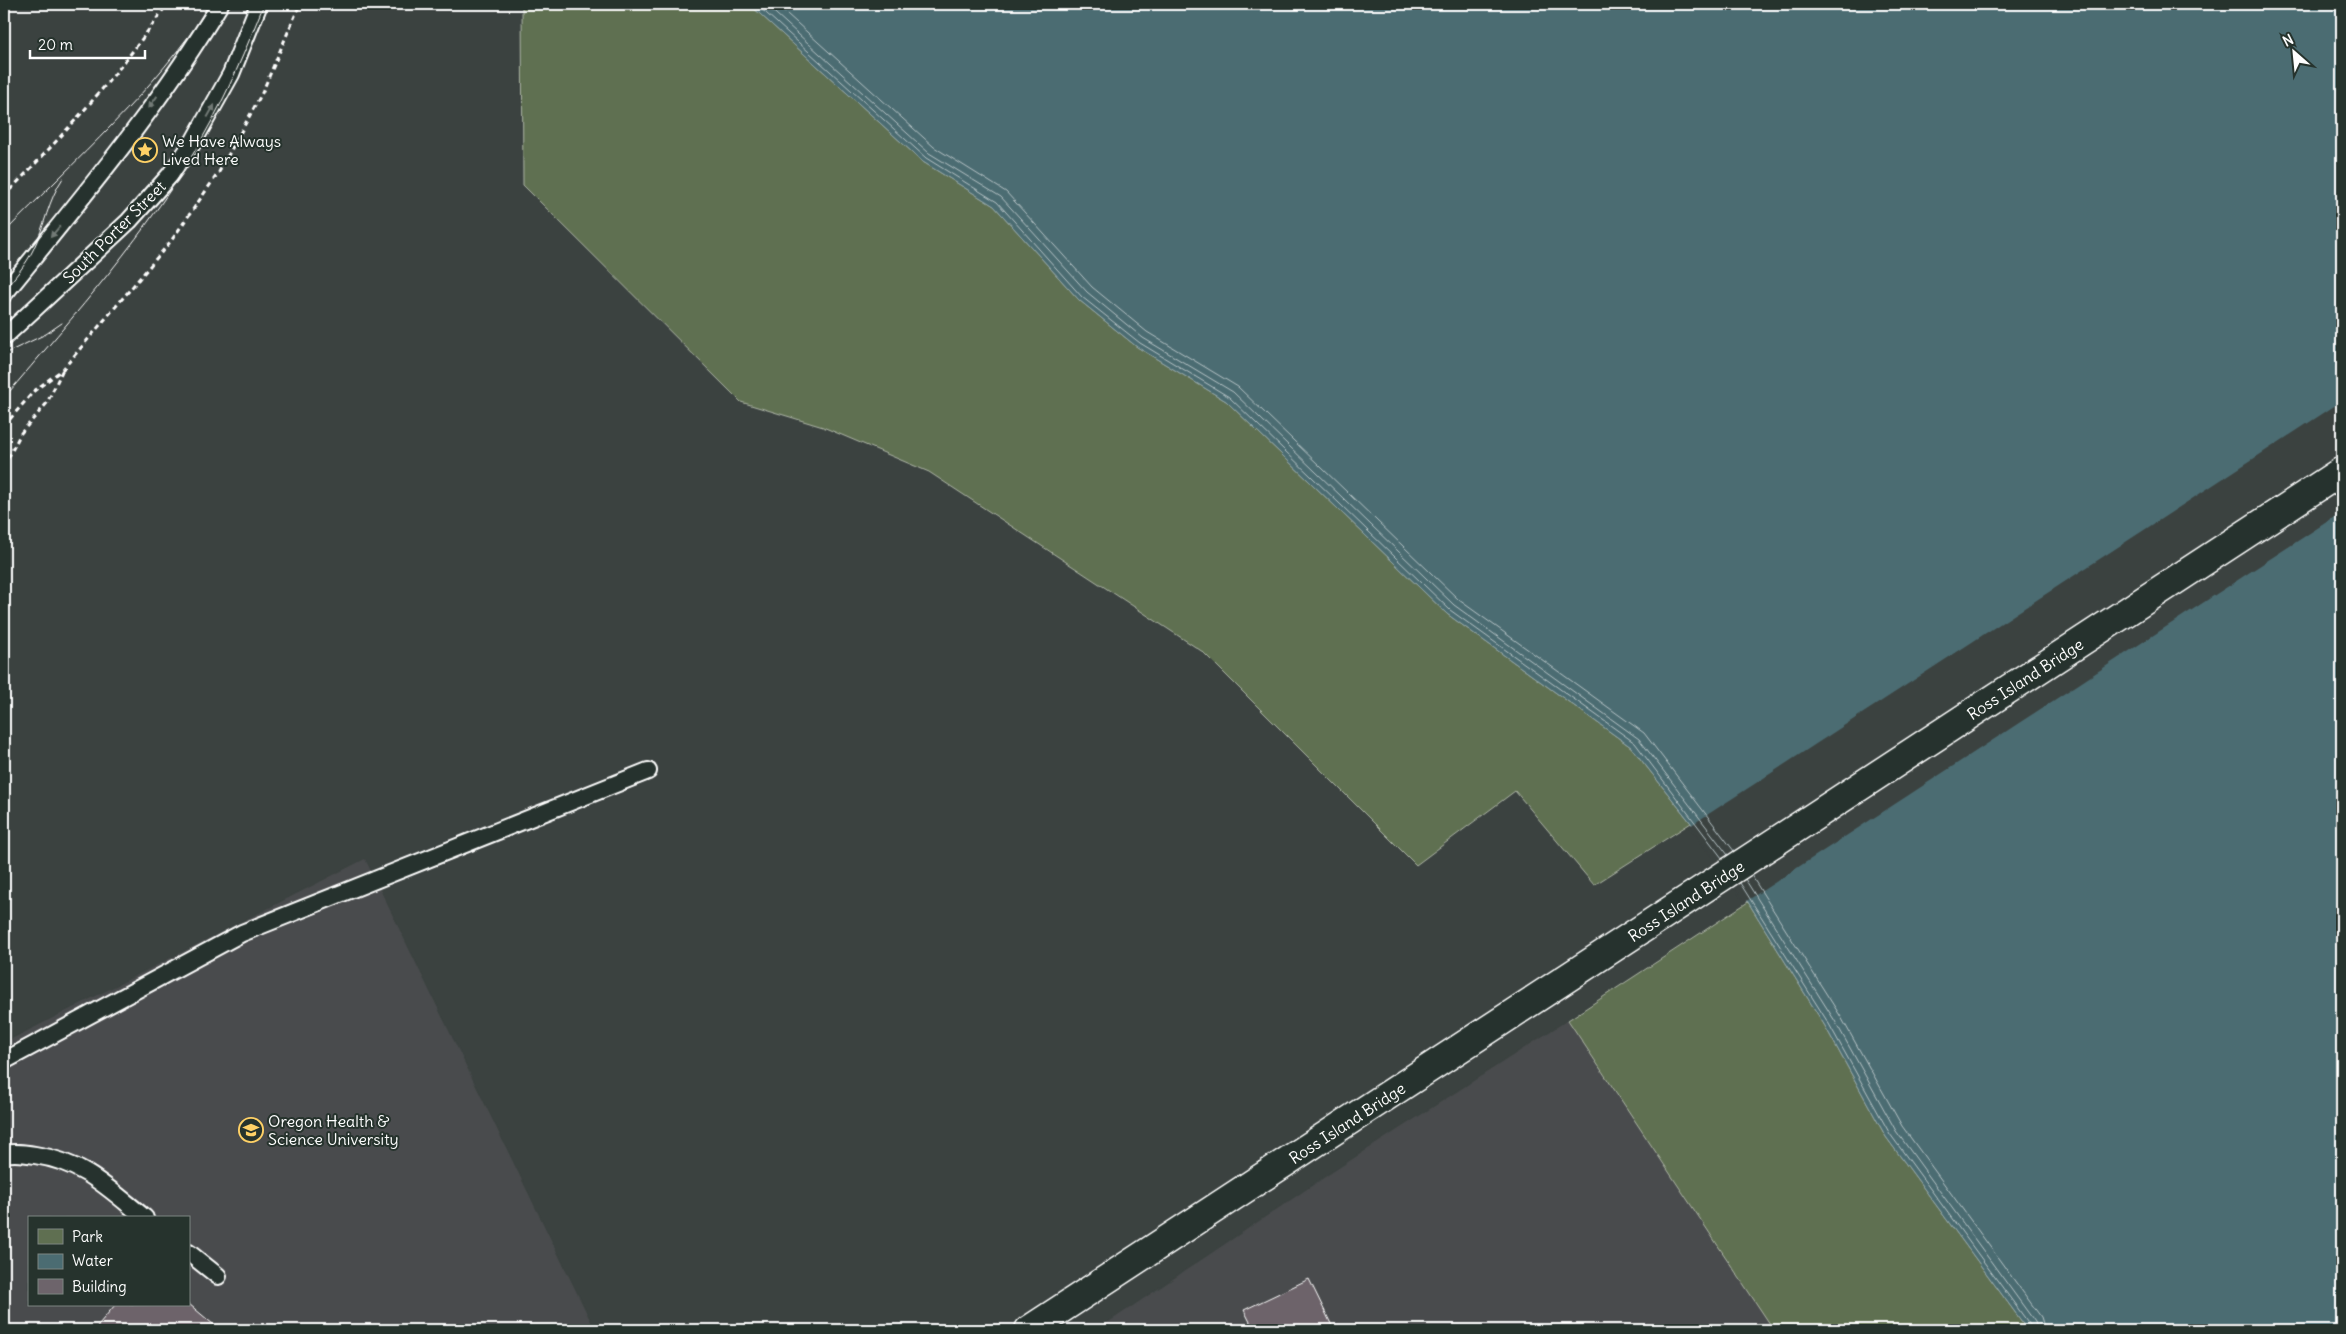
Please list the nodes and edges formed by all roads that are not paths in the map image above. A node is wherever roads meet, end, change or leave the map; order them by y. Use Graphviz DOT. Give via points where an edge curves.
graph roads {
  1 [pos="220,4"];
  2 [pos="259,4"];
  3 [pos="4,294"];
  4 [pos="4,337"];
  5 [pos="2342,471"];
  6 [pos="648,772"];
  7 [pos="4,1061"];
  8 [pos="4,1154"];
  9 [pos="142,1216"];
  10 [pos="190,1254"];
  11 [pos="218,1276"];
  12 [pos="1029,1330"];
  1 -- 3 [label="lane, one-way" via="125,143"];
  4 -- 2 [label="lane, South Porter Street, one-way" via="129,221 170,175 192,144 232,74"];
  5 -- 12 [label="highway, Ross Island Bridge"];
  6 -- 7 [label="lane" via="242,934"];
  8 -- 9 [label="lane" via="15,1152 72,1164"];
  10 -- 11 [label="lane"];
}
